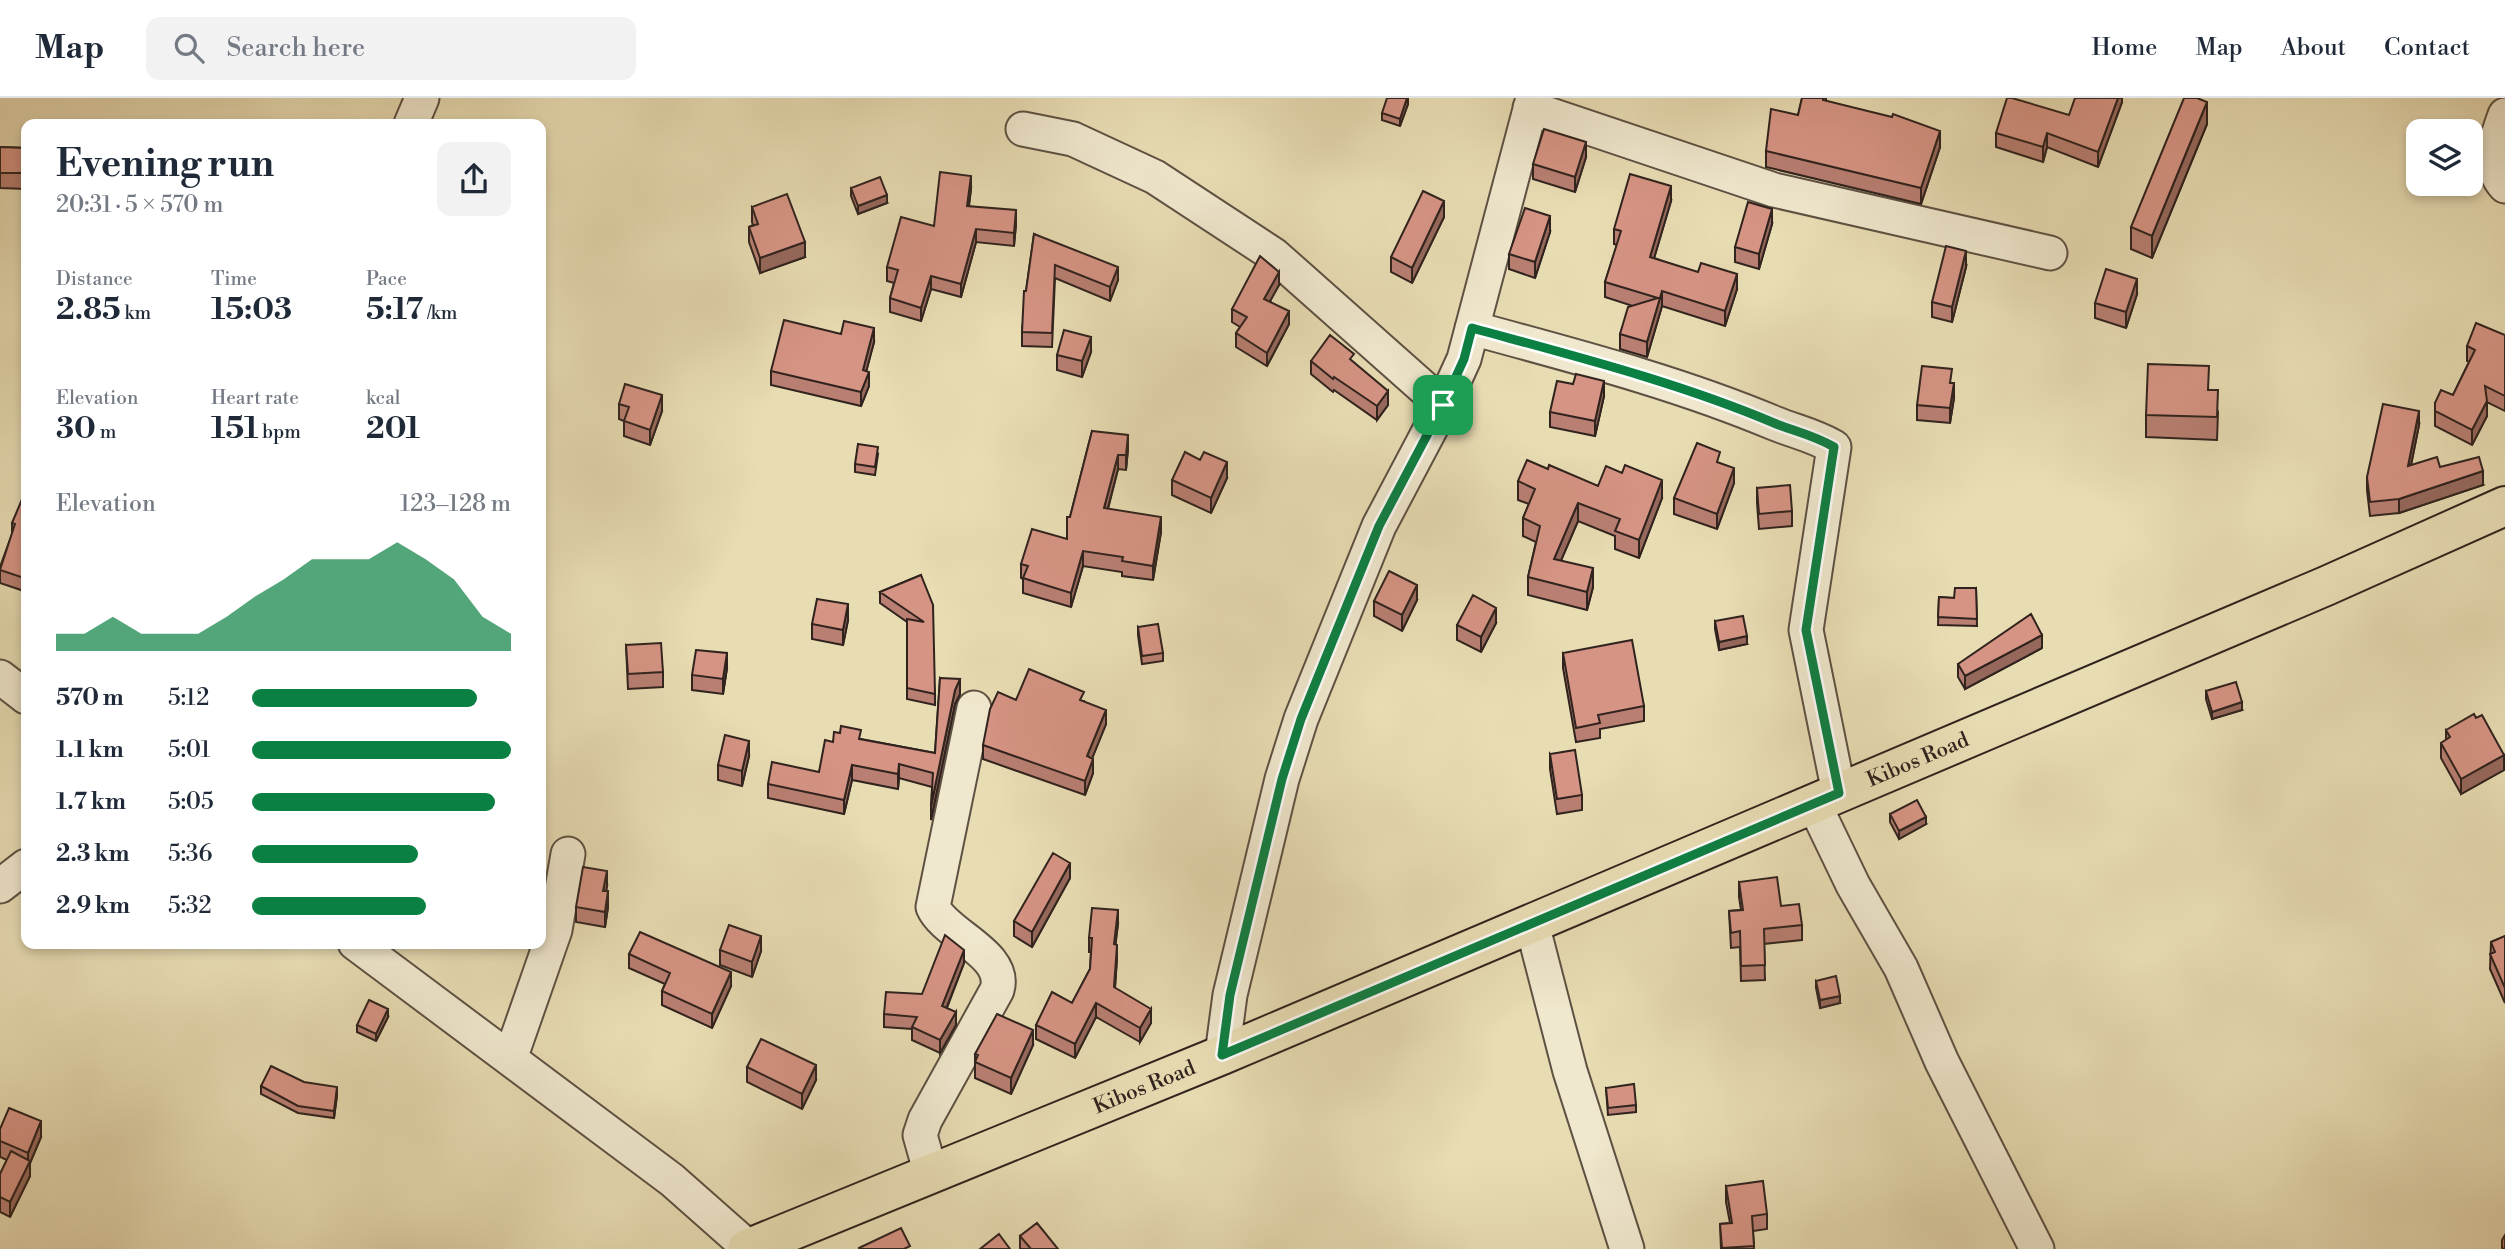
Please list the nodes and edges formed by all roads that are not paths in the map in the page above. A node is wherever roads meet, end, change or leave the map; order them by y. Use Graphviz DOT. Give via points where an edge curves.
graph roads {
  1 [pos="422,98"];
  2 [pos="1532,103"];
  3 [pos="2505,115"];
  4 [pos="413,119"];
  5 [pos="1023,129"];
  6 [pos="2505,186"];
  7 [pos="2050,253"];
  8 [pos="1472,328"];
  9 [pos="1443,405"];
  10 [pos="2505,506"];
  11 [pos="0,677"];
  12 [pos="21,693"];
  13 [pos="974,708"];
  14 [pos="1826,799"];
  15 [pos="568,854"];
  16 [pos="21,870"];
  17 [pos="0,886"];
  18 [pos="1532,923"];
  19 [pos="363,949"];
  20 [pos="1222,1055"];
  21 [pos="510,1059"];
  22 [pos="931,1174"];
  23 [pos="763,1246"];
  24 [pos="1627,1249"];
  25 [pos="2037,1249"];
  1 -- 4 [label="street"];
  2 -- 7 [label="street" via="1773,190"];
  2 -- 8 [label="street"];
  3 -- 6 [label="street" via="2493,162"];
  5 -- 9 [label="street" via="1073,139 1155,177 1274,255"];
  8 -- 9 [label="street"];
  8 -- 14 [label="street" via="1715,398 1834,447 1806,630"];
  9 -- 20 [label="street" via="1379,526 1301,719 1230,995"];
  10 -- 14 [label="main road, Kibos Road"];
  11 -- 12 [label="street"];
  13 -- 22 [label="street" via="933,907 942,922 982,953 999,981 925,1120 920,1135"];
  14 -- 18 [label="main road, Kibos Road"];
  14 -- 25 [label="street" via="1853,886 1901,968 1942,1062"];
  15 -- 21 [label="street" via="555,930"];
  16 -- 17 [label="street"];
  18 -- 20 [label="main road, Kibos Road"];
  18 -- 24 [label="street" via="1570,1071"];
  19 -- 21 [label="street"];
  20 -- 22 [label="main road, Kibos Road"];
  21 -- 23 [label="street"];
  22 -- 23 [label="main road, Kibos Road"];
}
